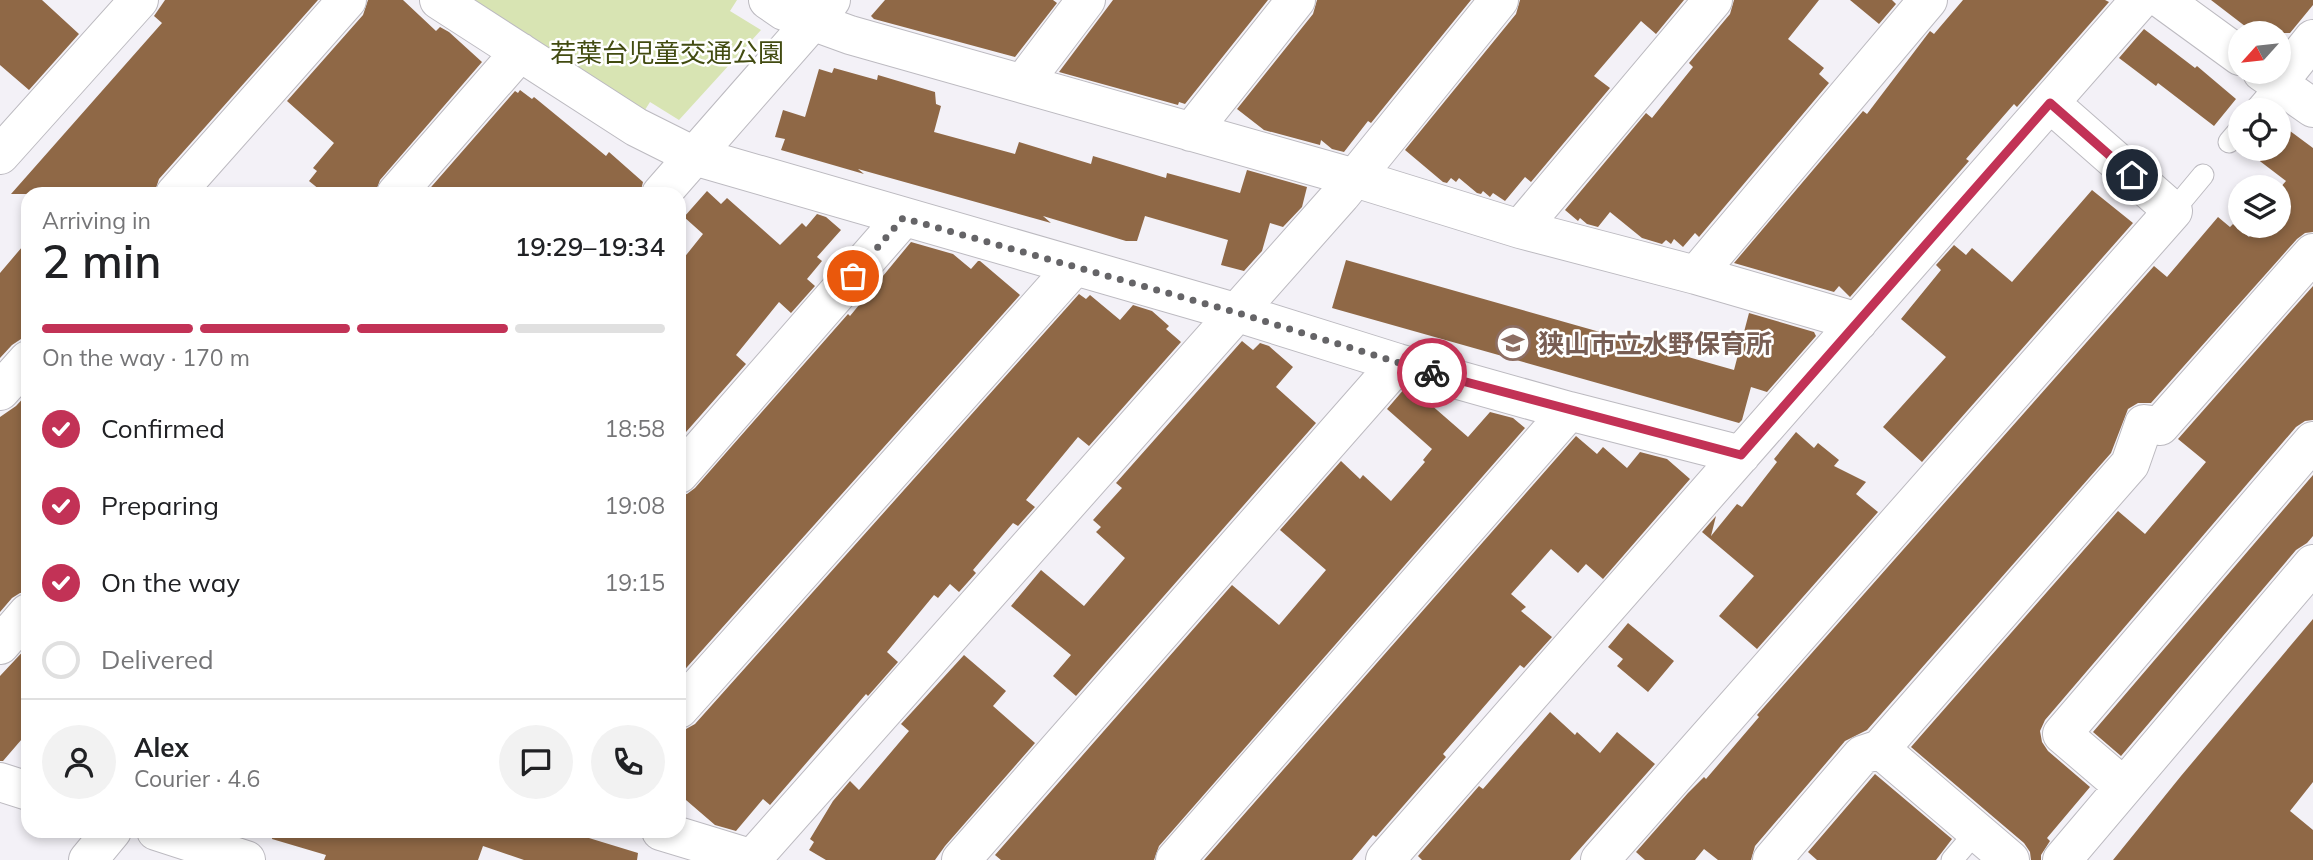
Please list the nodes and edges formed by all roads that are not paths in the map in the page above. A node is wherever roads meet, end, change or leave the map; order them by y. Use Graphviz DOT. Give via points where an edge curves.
graph roads {
  1 [pos="139,0"];
  2 [pos="347,0"];
  3 [pos="439,0"];
  4 [pos="768,0"];
  5 [pos="1086,0"];
  6 [pos="1296,0"];
  7 [pos="1499,0"];
  8 [pos="1713,0"];
  9 [pos="1928,0"];
  10 [pos="2140,0"];
  11 [pos="2164,0"];
  12 [pos="822,10"];
  13 [pos="2313,38"];
  14 [pos="2228,47"];
  15 [pos="520,52"];
  16 [pos="1023,83"];
  17 [pos="2265,88"];
  18 [pos="2050,103"];
  19 [pos="2313,108"];
  20 [pos="1191,132"];
  21 [pos="0,155"];
  22 [pos="694,156"];
  23 [pos="2203,175"];
  24 [pos="1355,178"];
  25 [pos="181,187"];
  26 [pos="402,187"];
  27 [pos="667,187"];
  28 [pos="2173,211"];
  29 [pos="903,218"];
  30 [pos="1520,229"];
  31 [pos="2313,253"];
  32 [pos="1074,267"];
  33 [pos="1696,275"];
  34 [pos="1238,313"];
  35 [pos="1858,322"];
  36 [pos="1398,363"];
  37 [pos="21,368"];
  38 [pos="0,391"];
  39 [pos="1569,411"];
  40 [pos="2313,441"];
  41 [pos="1741,455"];
  42 [pos="686,466"];
  43 [pos="2313,564"];
  44 [pos="21,621"];
  45 [pos="0,645"];
  46 [pos="686,701"];
  47 [pos="1880,749"];
  48 [pos="0,782"];
  49 [pos="2123,787"];
  50 [pos="21,789"];
  51 [pos="106,838"];
  52 [pos="178,838"];
  53 [pos="683,838"];
  54 [pos="1964,846"];
  55 [pos="88,860"];
  56 [pos="246,860"];
  57 [pos="753,860"];
  58 [pos="961,860"];
  59 [pos="1175,860"];
  60 [pos="1385,860"];
  61 [pos="1600,860"];
  62 [pos="1772,860"];
  63 [pos="2010,860"];
  64 [pos="2062,860"];
  1 -- 21 [label="street"];
  2 -- 25 [label="street"];
  3 -- 15 [label="street"];
  4 -- 12 [label="street" via="785,11"];
  5 -- 16 [label="street"];
  6 -- 20 [label="street"];
  7 -- 24 [label="street"];
  8 -- 30 [label="street"];
  9 -- 33 [label="street"];
  10 -- 18 [label="street"];
  11 -- 14 [label="street"];
  12 -- 16 [label="street" via="850,35"];
  12 -- 22 [label="street"];
  13 -- 17 [label="street"];
  15 -- 22 [label="street" via="636,127"];
  15 -- 26 [label="street"];
  16 -- 20 [label="street"];
  17 -- 19 [label="street"];
  18 -- 28 [label="street"];
  18 -- 35 [label="street"];
  20 -- 24 [label="street"];
  22 -- 27 [label="street"];
  22 -- 29 [label="street"];
  23 -- 28 [label="lane"];
  24 -- 30 [label="street"];
  24 -- 34 [label="street"];
  28 -- 61 [label="street"];
  29 -- 32 [label="street"];
  29 -- 42 [label="street"];
  30 -- 33 [label="street"];
  31 -- 47 [label="street" via="2160,426 2144,424 2130,464"];
  32 -- 34 [label="street"];
  32 -- 46 [label="street"];
  33 -- 35 [label="street"];
  34 -- 36 [label="street"];
  34 -- 57 [label="street"];
  35 -- 41 [label="street"];
  36 -- 39 [label="street"];
  36 -- 58 [label="street"];
  37 -- 38 [label="street"];
  39 -- 41 [label="street"];
  39 -- 59 [label="street"];
  40 -- 49 [label="street" via="2063,734"];
  41 -- 60 [label="street"];
  43 -- 49 [label="street"];
  44 -- 45 [label="street"];
  47 -- 54 [label="street"];
  47 -- 62 [label="street" via="1861,755"];
  48 -- 50 [label="street"];
  49 -- 64 [label="street"];
  51 -- 55 [label="street"];
  52 -- 56 [label="street"];
  53 -- 57 [label="street"];
  54 -- 63 [label="street"];
}
